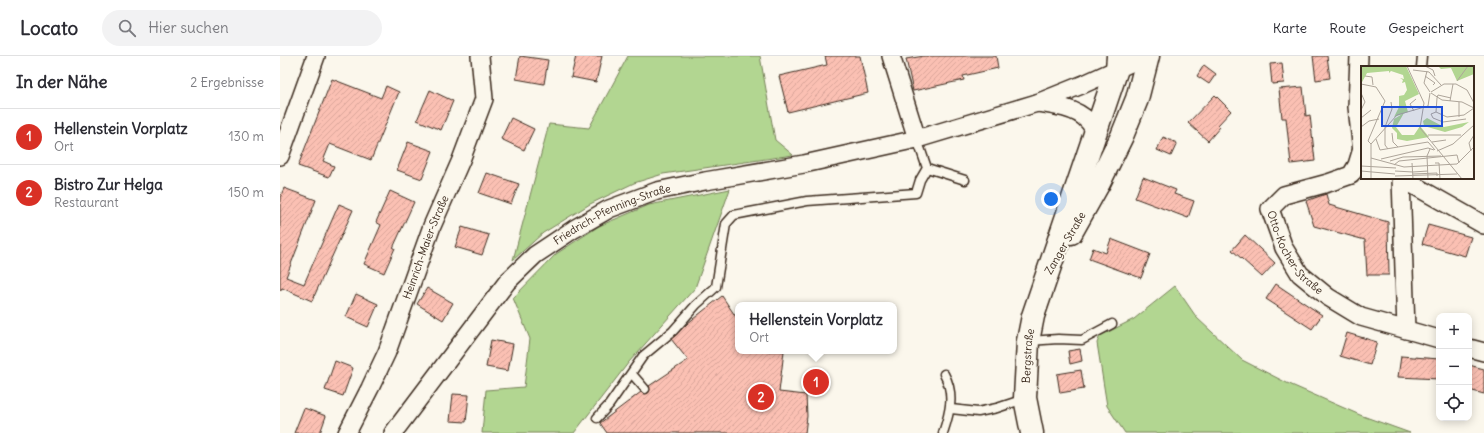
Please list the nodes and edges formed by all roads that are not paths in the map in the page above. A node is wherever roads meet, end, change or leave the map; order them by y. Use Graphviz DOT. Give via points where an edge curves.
graph roads {
  1 [pos="316,56"];
  2 [pos="480,56"];
  3 [pos="891,56"];
  4 [pos="1147,56"];
  5 [pos="1359,56"];
  6 [pos="1422,56"];
  7 [pos="1117,62"];
  8 [pos="1421,66"];
  9 [pos="1037,103"];
  10 [pos="1095,132"];
  11 [pos="917,139"];
  12 [pos="1361,143"];
  13 [pos="1361,155"];
  14 [pos="280,156"];
  15 [pos="927,168"];
  16 [pos="965,180"];
  17 [pos="1406,180"];
  18 [pos="1484,225"];
  19 [pos="1044,279"];
  20 [pos="1112,324"];
  21 [pos="1406,330"];
  22 [pos="1436,338"];
  23 [pos="1028,341"];
  24 [pos="1472,349"];
  25 [pos="1484,352"];
  26 [pos="632,374"];
  27 [pos="944,374"];
  28 [pos="645,389"];
  29 [pos="1025,398"];
  30 [pos="951,409"];
  31 [pos="597,418"];
  32 [pos="347,433"];
  33 [pos="393,433"];
  34 [pos="943,433"];
  35 [pos="1032,433"];
  1 -- 14 [label="street"];
  2 -- 32 [label="street, Heinrich-Maier-Straße" via="484,99 432,226 386,352"];
  3 -- 11 [label="street"];
  4 -- 7 [label="street, Friedrich-Pfenning-Straße"];
  4 -- 19 [label="street, Zanger Straße" via="1137,99 1122,136 1100,183"];
  5 -- 12 [label="street" via="1357,107"];
  6 -- 8 [label="lane"];
  7 -- 9 [label="street, Friedrich-Pfenning-Straße" via="1084,84"];
  7 -- 10 [label="street, Zanger Straße"];
  9 -- 10 [label="street, Friedrich-Pfenning-Straße" via="1063,107 1081,115 1088,120"];
  9 -- 11 [label="street, Friedrich-Pfenning-Straße"];
  10 -- 19 [label="street, Zanger Straße"];
  11 -- 15 [label="lane"];
  11 -- 33 [label="street, Friedrich-Pfenning-Straße" via="804,164 657,191 609,210 581,225 535,255 507,282"];
  13 -- 21 [label="street, Otto-Kocher-Straße" via="1351,175 1284,195 1270,210 1284,248 1300,274 1328,297 1361,317"];
  15 -- 16 [label="lane"];
  15 -- 26 [label="lane" via="916,193 807,201 734,214 726,224 716,287 673,332 643,356"];
  17 -- 18 [label="street"];
  17 -- 21 [label="street"];
  19 -- 23 [label="street, Bergstraße"];
  20 -- 23 [label="lane" via="1082,340"];
  21 -- 22 [label="street, Otto-Kocher-Straße"];
  23 -- 29 [label="street, Bergstraße"];
  24 -- 25 [label="street"];
  26 -- 28 [label="lane"];
  26 -- 31 [label="lane"];
  27 -- 30 [label="lane" via="949,384"];
  29 -- 30 [label="lane" via="978,412"];
  29 -- 35 [label="street, Bergstraße"];
  30 -- 34 [label="lane"];
}
